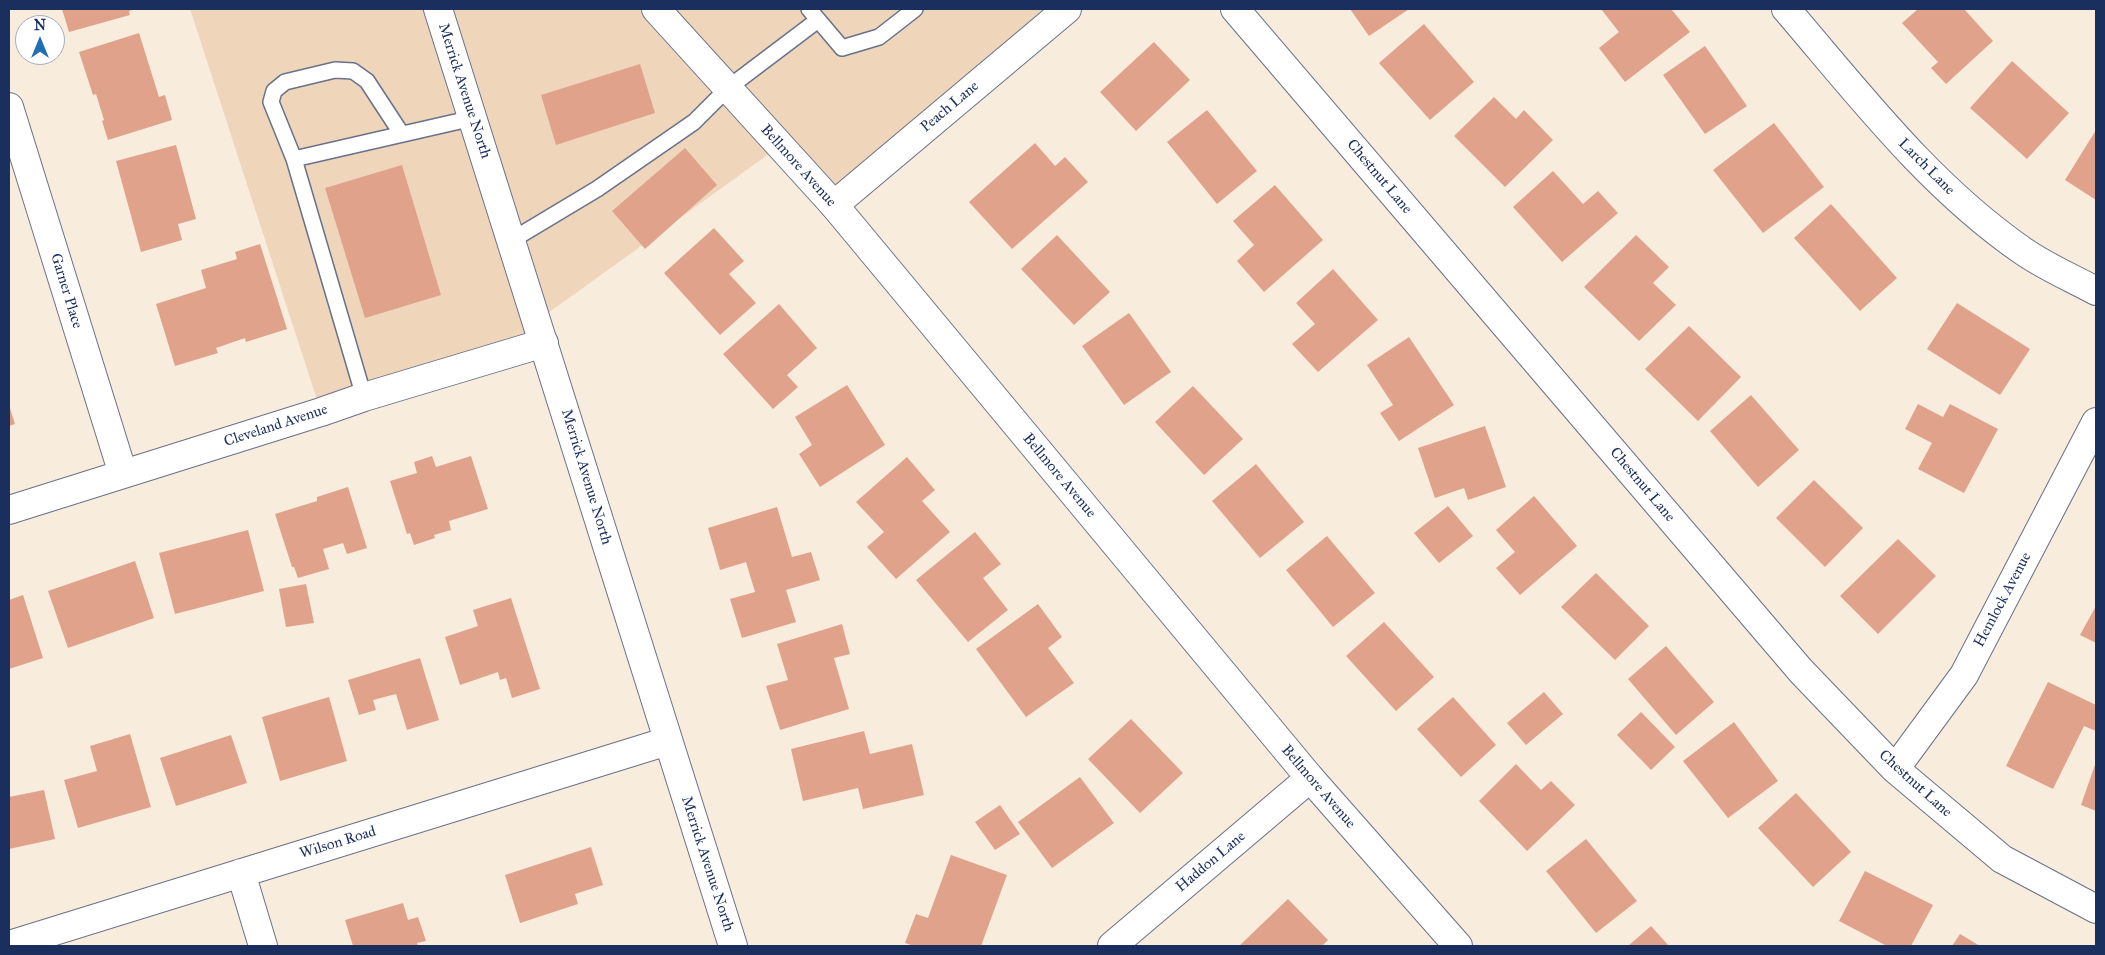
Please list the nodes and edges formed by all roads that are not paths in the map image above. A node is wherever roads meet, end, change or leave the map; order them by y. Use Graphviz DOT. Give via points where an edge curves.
graph roads {
  1 [pos="438,9"];
  2 [pos="656,9"];
  3 [pos="915,9"];
  4 [pos="1067,9"];
  5 [pos="1235,9"];
  6 [pos="1786,9"];
  7 [pos="814,14"];
  8 [pos="728,88"];
  9 [pos="9,107"];
  10 [pos="473,118"];
  11 [pos="401,133"];
  12 [pos="294,159"];
  13 [pos="834,205"];
  14 [pos="512,240"];
  15 [pos="2096,291"];
  16 [pos="544,343"];
  17 [pos="364,397"];
  18 [pos="2096,422"];
  19 [pos="123,474"];
  20 [pos="9,510"];
  21 [pos="668,741"];
  22 [pos="1895,769"];
  23 [pos="1310,778"];
  24 [pos="241,873"];
  25 [pos="2096,909"];
  26 [pos="9,945"];
  27 [pos="263,946"];
  28 [pos="733,946"];
  29 [pos="1112,946"];
  30 [pos="1458,946"];
  1 -- 10 [label="street, Merrick Avenue North"];
  2 -- 8 [label="street, Bellmore Avenue"];
  3 -- 7 [label="lane" via="880,36 842,48"];
  4 -- 13 [label="street, Peach Lane"];
  5 -- 22 [label="street, Chestnut Lane" via="1801,671"];
  6 -- 15 [label="street, Larch Lane" via="1912,155 1971,212 2024,252"];
  7 -- 8 [label="lane"];
  8 -- 13 [label="street, Bellmore Avenue"];
  8 -- 14 [label="lane" via="686,128 597,189"];
  9 -- 19 [label="street, Garner Place"];
  10 -- 11 [label="lane"];
  10 -- 14 [label="street, Merrick Avenue North"];
  11 -- 12 [label="lane"];
  11 -- 12 [label="lane" via="367,82 354,71 334,70 285,82 274,91 271,102"];
  12 -- 17 [label="lane"];
  13 -- 23 [label="street, Bellmore Avenue"];
  14 -- 16 [label="street, Merrick Avenue North"];
  16 -- 17 [label="street, Cleveland Avenue"];
  16 -- 21 [label="street, Merrick Avenue North"];
  17 -- 19 [label="street, Cleveland Avenue"];
  18 -- 22 [label="street, Hemlock Avenue" via="1964,675"];
  19 -- 20 [label="street, Cleveland Avenue"];
  21 -- 24 [label="street, Wilson Road"];
  21 -- 28 [label="street, Merrick Avenue North"];
  22 -- 25 [label="street, Chestnut Lane" via="2002,859"];
  23 -- 29 [label="street, Haddon Lane"];
  23 -- 30 [label="street, Bellmore Avenue"];
  24 -- 26 [label="street, Wilson Road"];
  24 -- 27 [label="street"];
}
